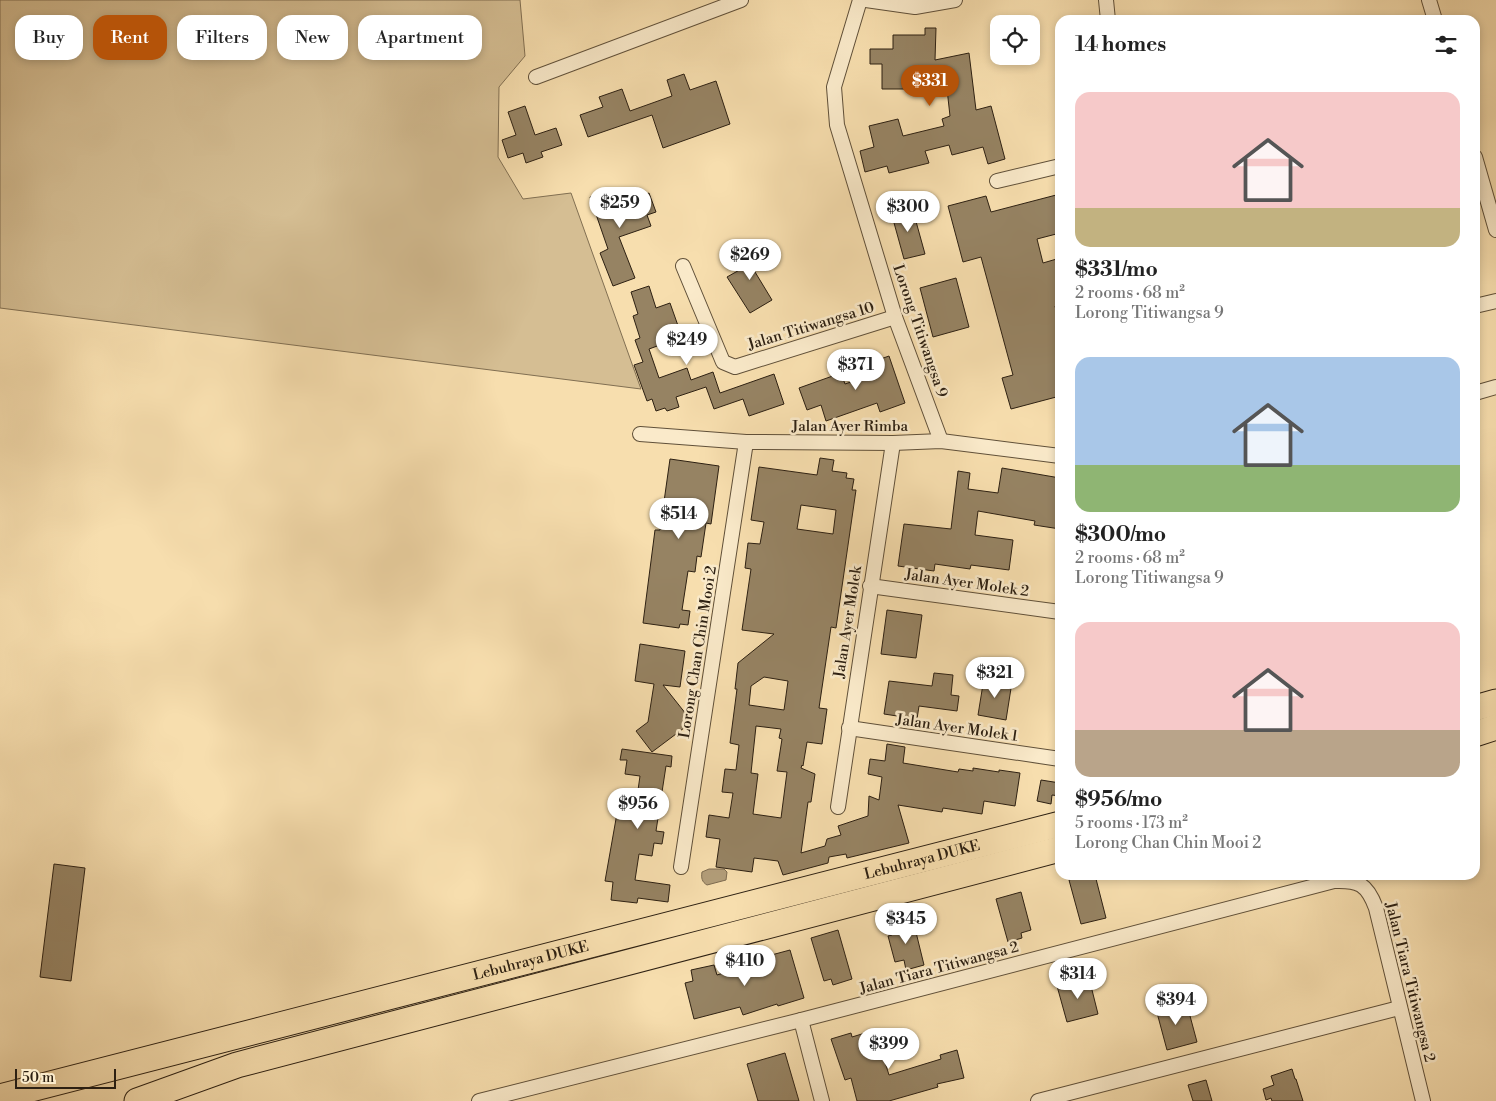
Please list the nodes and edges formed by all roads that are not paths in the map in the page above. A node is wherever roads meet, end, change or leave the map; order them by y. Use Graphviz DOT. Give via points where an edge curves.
graph roads {
  1 [pos="738,0"];
  2 [pos="860,0"];
  3 [pos="866,0"];
  4 [pos="955,0"];
  5 [pos="1106,0"];
  6 [pos="1430,0"];
  7 [pos="1108,15"];
  8 [pos="1434,15"];
  9 [pos="536,77"];
  10 [pos="1055,167"];
  11 [pos="1480,173"];
  12 [pos="997,181"];
  13 [pos="1495,222"];
  14 [pos="683,266"];
  15 [pos="1496,301"];
  16 [pos="1480,305"];
  17 [pos="895,317"];
  18 [pos="1496,387"];
  19 [pos="1480,392"];
  20 [pos="640,434"];
  21 [pos="941,441"];
  22 [pos="746,442"];
  23 [pos="893,443"];
  24 [pos="1055,455"];
  25 [pos="870,586"];
  26 [pos="1055,611"];
  27 [pos="1496,702"];
  28 [pos="1480,707"];
  29 [pos="1496,727"];
  30 [pos="849,728"];
  31 [pos="1480,732"];
  32 [pos="1496,742"];
  33 [pos="1480,745"];
  34 [pos="1055,759"];
  35 [pos="838,807"];
  36 [pos="1055,825"];
  37 [pos="1055,850"];
  38 [pos="682,866"];
  39 [pos="1399,1008"];
  40 [pos="801,1020"];
  41 [pos="0,1097"];
  42 [pos="137,1101"];
  43 [pos="479,1101"];
  44 [pos="822,1101"];
  45 [pos="1038,1101"];
  46 [pos="1423,1101"];
  1 -- 9 [label="street"];
  2 -- 17 [label="street, Lorong Titiwangsa 9" via="834,87 837,126"];
  3 -- 4 [label="street" via="915,7"];
  5 -- 7 [label="street"];
  6 -- 8 [label="street"];
  10 -- 12 [label="street"];
  11 -- 13 [label="street"];
  14 -- 17 [label="street, Jalan Titiwangsa 10" via="723,362 736,367"];
  15 -- 16 [label="street"];
  17 -- 21 [label="street, Lorong Titiwangsa 9"];
  18 -- 19 [label="street"];
  20 -- 22 [label="street, Jalan Ayer Rimba"];
  21 -- 23 [label="street, Jalan Ayer Rimba"];
  21 -- 24 [label="street, Jalan Ayer Rimba"];
  22 -- 23 [label="street, Jalan Ayer Rimba"];
  22 -- 38 [label="street, Lorong Chan Chin Mooi 2"];
  23 -- 25 [label="street, Jalan Ayer Molek"];
  25 -- 26 [label="street, Jalan Ayer Molek 2"];
  25 -- 30 [label="street, Jalan Ayer Molek"];
  27 -- 28 [label="highway"];
  29 -- 31 [label="highway"];
  30 -- 34 [label="street, Jalan Ayer Molek 1"];
  30 -- 35 [label="street, Jalan Ayer Molek"];
  32 -- 33 [label="highway"];
  36 -- 41 [label="highway, Lebuhraya DUKE"];
  37 -- 42 [label="highway, Lebuhraya DUKE" via="238,1065"];
  39 -- 40 [label="street, Jalan Tiara Titiwangsa 2" via="1371,895 1362,885 1350,880 1334,881"];
  39 -- 45 [label="street"];
  39 -- 46 [label="street, Jalan Tiara Titiwangsa 2"];
  40 -- 43 [label="street, Jalan Tiara Titiwangsa 2"];
  40 -- 44 [label="street"];
}
